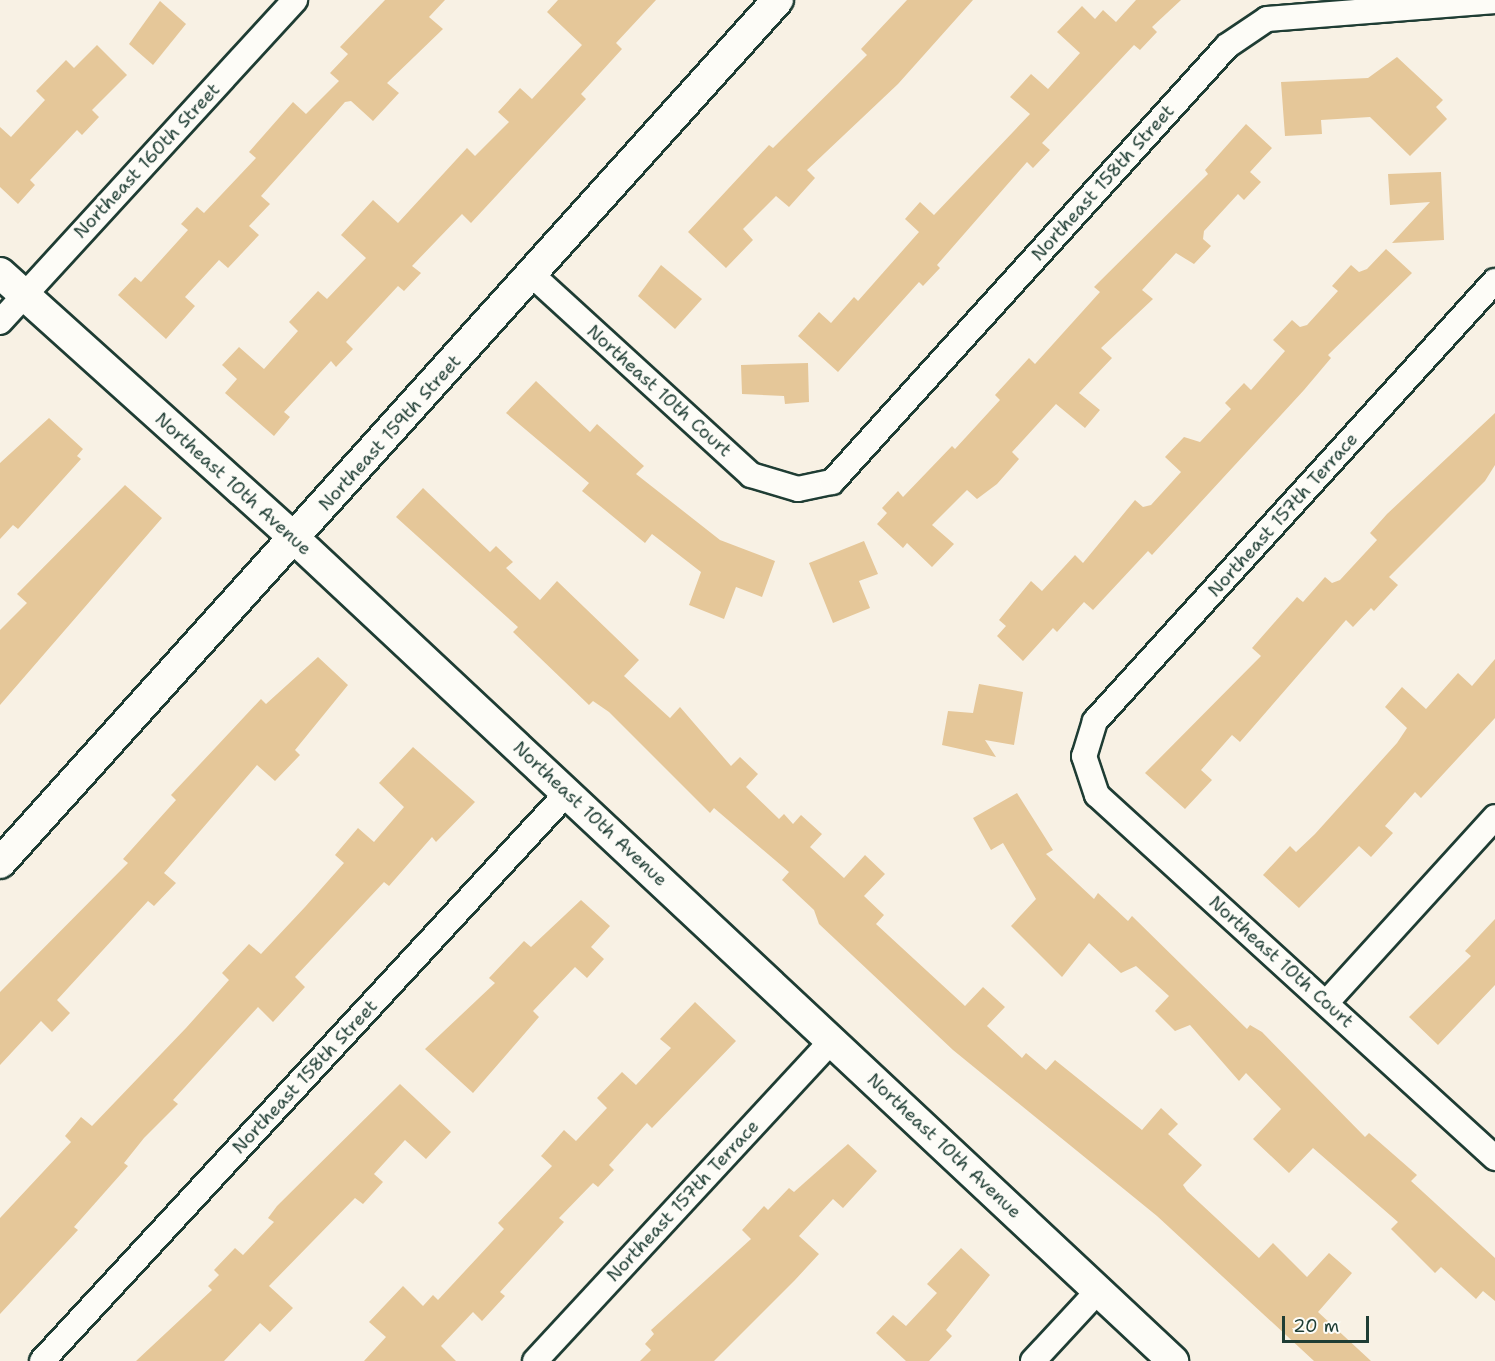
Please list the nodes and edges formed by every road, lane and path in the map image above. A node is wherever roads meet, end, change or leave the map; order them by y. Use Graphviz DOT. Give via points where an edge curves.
graph roads {
  1 [pos="295,0"];
  2 [pos="778,0"];
  3 [pos="1495,1"];
  4 [pos="1470,2"];
  5 [pos="0,273"];
  6 [pos="531,274"];
  7 [pos="1495,281"];
  8 [pos="24,295"];
  9 [pos="0,322"];
  10 [pos="798,489"];
  11 [pos="295,539"];
  12 [pos="1084,756"];
  13 [pos="567,793"];
  14 [pos="1495,817"];
  15 [pos="0,863"];
  16 [pos="1326,1003"];
  17 [pos="832,1040"];
  18 [pos="1495,1158"];
  19 [pos="1097,1292"];
  20 [pos="42,1361"];
  21 [pos="535,1361"];
  22 [pos="1033,1361"];
  23 [pos="1173,1361"];
  1 -- 8 [label="street, Northeast 160th Street"];
  2 -- 6 [label="street, Northeast 159th Street"];
  3 -- 4 [label="street, Northeast 158th Street"];
  4 -- 10 [label="street, Northeast 158th Street" via="1267,19 1227,46 832,482"];
  5 -- 8 [label="street, Northeast 10th Avenue"];
  6 -- 10 [label="street, Northeast 10th Court" via="751,475"];
  6 -- 11 [label="street, Northeast 159th Street"];
  7 -- 12 [label="street, Northeast 157th Terrace" via="1095,721"];
  8 -- 9 [label="street, Northeast 160th Street"];
  8 -- 11 [label="street, Northeast 10th Avenue"];
  11 -- 13 [label="street, Northeast 10th Avenue"];
  11 -- 15 [label="street, Northeast 159th Street"];
  12 -- 16 [label="street, Northeast 10th Court" via="1097,795"];
  13 -- 17 [label="street, Northeast 10th Avenue"];
  13 -- 20 [label="street, Northeast 158th Street"];
  14 -- 16 [label="street"];
  16 -- 18 [label="street, Northeast 10th Court"];
  17 -- 19 [label="street, Northeast 10th Avenue"];
  17 -- 21 [label="street, Northeast 157th Terrace"];
  19 -- 22 [label="street"];
  19 -- 23 [label="street, Northeast 10th Avenue"];
}
